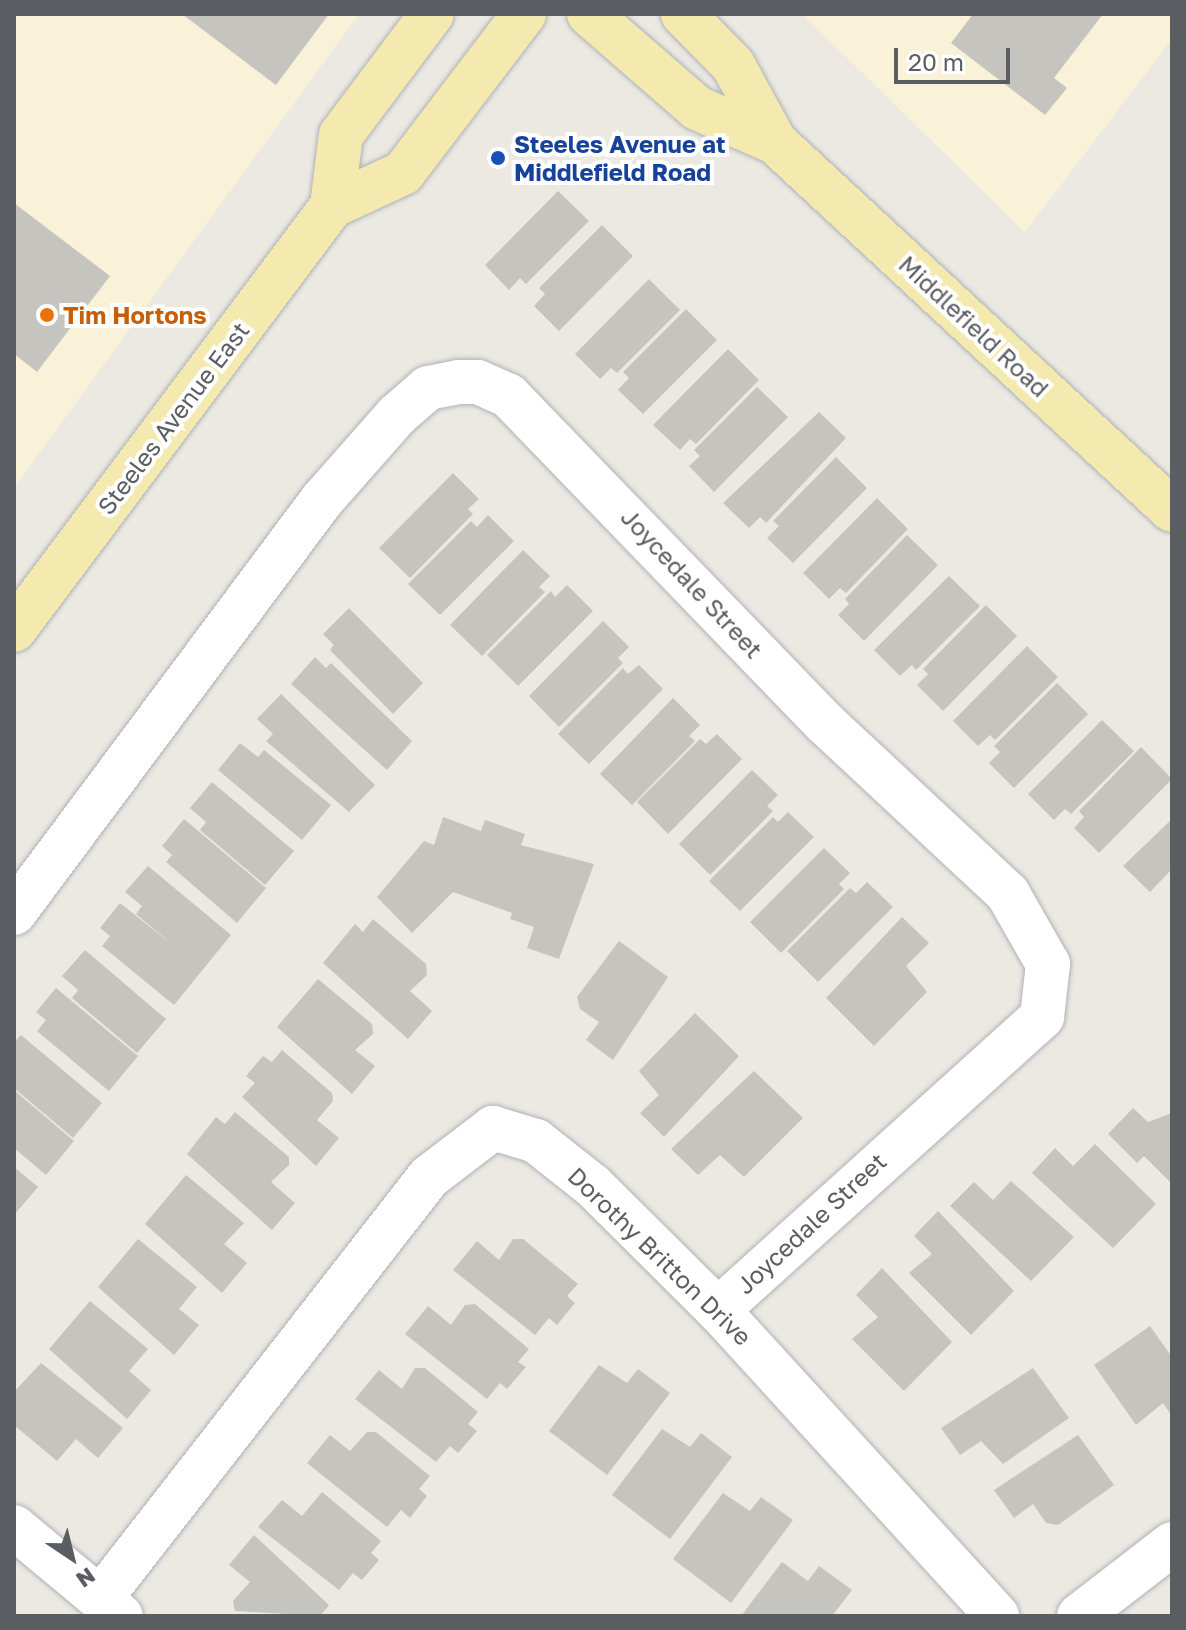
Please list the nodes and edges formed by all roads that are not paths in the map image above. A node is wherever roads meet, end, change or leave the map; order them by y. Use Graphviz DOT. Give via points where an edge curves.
graph roads {
  1 [pos="432,14"];
  2 [pos="524,14"];
  3 [pos="589,14"];
  4 [pos="683,14"];
  5 [pos="775,142"];
  6 [pos="332,206"];
  7 [pos="1172,510"];
  8 [pos="14,630"];
  9 [pos="14,913"];
  10 [pos="718,1310"];
  11 [pos="14,1527"];
  12 [pos="1172,1544"];
  13 [pos="111,1607"];
  14 [pos="997,1616"];
  15 [pos="1079,1616"];
  1 -- 6 [label="main road, Steeles Avenue East" via="341,135"];
  2 -- 6 [label="main road, Steeles Avenue East" via="403,173"];
  3 -- 5 [label="main road, Middlefield Road" via="697,108"];
  4 -- 5 [label="main road, Middlefield Road" via="733,65"];
  5 -- 7 [label="main road, Middlefield Road"];
  6 -- 8 [label="main road, Steeles Avenue East"];
  9 -- 10 [label="street, Joycedale Street" via="322,500 397,415 428,388 458,382 478,382 509,396 826,724 1008,894 1048,964 1042,1017"];
  10 -- 13 [label="street, Dorothy Britton Drive" via="593,1186 536,1141 493,1128 429,1177"];
  10 -- 14 [label="street, Dorothy Britton Drive"];
  11 -- 13 [label="street"];
  12 -- 15 [label="street"];
}
